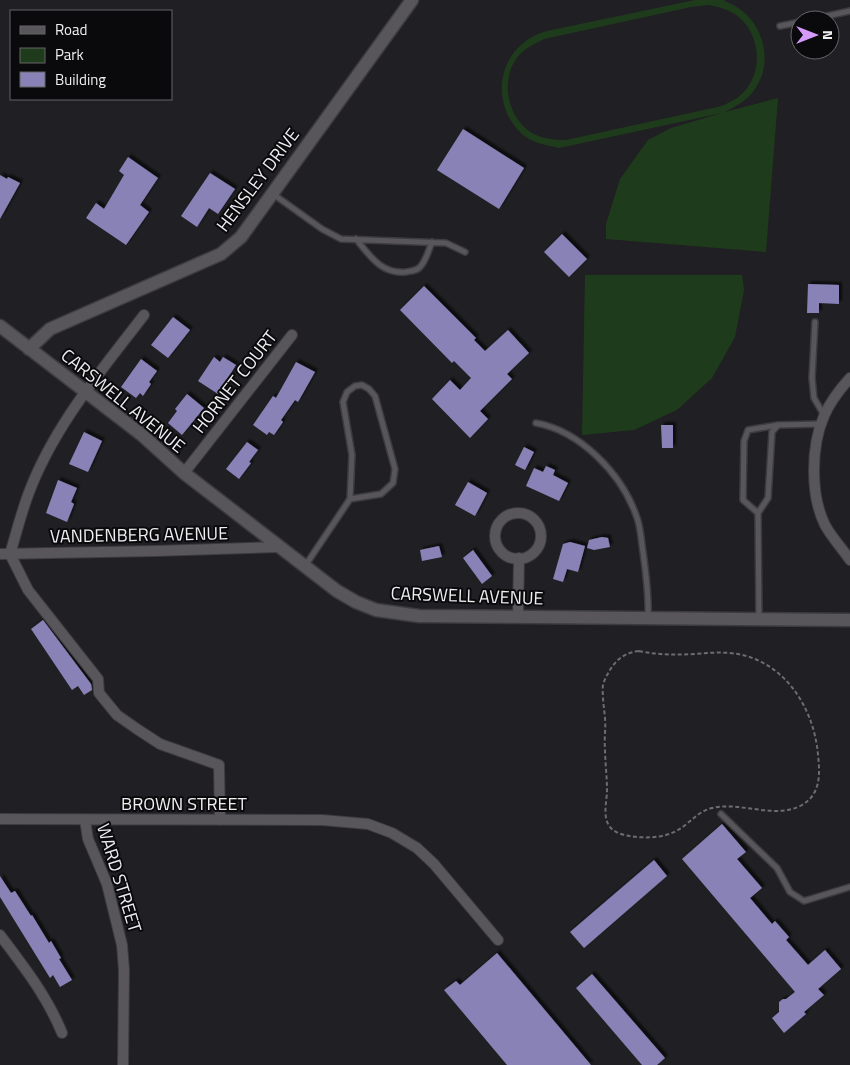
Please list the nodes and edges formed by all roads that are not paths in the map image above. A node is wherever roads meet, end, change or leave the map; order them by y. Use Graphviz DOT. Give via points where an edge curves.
graph roads {
  1 [pos="412,0"];
  2 [pos="790,24"];
  3 [pos="780,26"];
  4 [pos="273,194"];
  5 [pos="356,239"];
  6 [pos="432,242"];
  7 [pos="465,252"];
  8 [pos="144,315"];
  9 [pos="815,322"];
  10 [pos="0,326"];
  11 [pos="292,335"];
  12 [pos="29,349"];
  13 [pos="850,378"];
  14 [pos="85,392"];
  15 [pos="823,420"];
  16 [pos="536,423"];
  17 [pos="778,425"];
  18 [pos="184,473"];
  19 [pos="350,499"];
  20 [pos="758,513"];
  21 [pos="278,547"];
  22 [pos="5,554"];
  23 [pos="519,558"];
  24 [pos="850,560"];
  25 [pos="304,567"];
  26 [pos="518,616"];
  27 [pos="648,618"];
  28 [pos="759,620"];
  29 [pos="850,620"];
  30 [pos="721,814"];
  31 [pos="0,819"];
  32 [pos="85,820"];
  33 [pos="220,820"];
  34 [pos="850,887"];
  35 [pos="0,936"];
  36 [pos="498,940"];
  37 [pos="62,1033"];
  38 [pos="123,1065"];
  1 -- 4 [label="street, HENSLEY DRIVE"];
  2 -- 3 [label="lane"];
  4 -- 5 [label="lane" via="322,229 341,239"];
  4 -- 12 [label="street, HENSLEY DRIVE" via="241,237 221,254 50,329"];
  5 -- 6 [label="lane"];
  5 -- 6 [label="lane" via="374,261 383,268 398,272 420,267"];
  6 -- 7 [label="lane" via="446,243"];
  8 -- 14 [label="street"];
  9 -- 15 [label="lane" via="812,378 814,398"];
  10 -- 12 [label="street, CARSWELL AVENUE"];
  11 -- 18 [label="street, HORNET COURT"];
  12 -- 14 [label="street, CARSWELL AVENUE"];
  13 -- 15 [label="street" via="838,392"];
  14 -- 18 [label="street, CARSWELL AVENUE" via="142,435"];
  14 -- 22 [label="street" via="44,460"];
  15 -- 17 [label="lane"];
  15 -- 24 [label="street" via="816,446 816,493 824,523"];
  16 -- 27 [label="lane" via="551,426 580,442 602,461 622,486 640,527 649,596"];
  17 -- 20 [label="lane" via="772,432 768,498"];
  17 -- 20 [label="lane" via="748,430 744,441 743,500"];
  18 -- 21 [label="street, CARSWELL AVENUE"];
  19 -- 19 [label="lane" via="381,494 393,483 395,469 375,396 362,385 347,392 344,402 352,455"];
  19 -- 25 [label="lane"];
  20 -- 28 [label="lane"];
  21 -- 22 [label="street, VANDENBERG AVENUE"];
  21 -- 25 [label="street, CARSWELL AVENUE"];
  22 -- 33 [label="street" via="28,590 98,679 99,693 117,715 160,744 219,764"];
  23 -- 23 [label="street" via="535,550 539,544 540,529 523,513 508,514 498,524 495,539 507,556"];
  23 -- 26 [label="street"];
  25 -- 26 [label="street, CARSWELL AVENUE" via="336,591 376,610 419,616"];
  26 -- 27 [label="street, CARSWELL AVENUE"];
  27 -- 28 [label="street, CARSWELL AVENUE"];
  28 -- 29 [label="street, CARSWELL AVENUE"];
  30 -- 34 [label="lane" via="777,868 790,892 804,901"];
  31 -- 32 [label="street, BROWN STREET"];
  32 -- 33 [label="street, BROWN STREET"];
  32 -- 38 [label="street, WARD STREET" via="88,839 106,884 122,945"];
  33 -- 36 [label="street, BROWN STREET" via="322,820 368,824 392,833 418,848 434,864"];
  35 -- 37 [label="street" via="36,982"];
}
